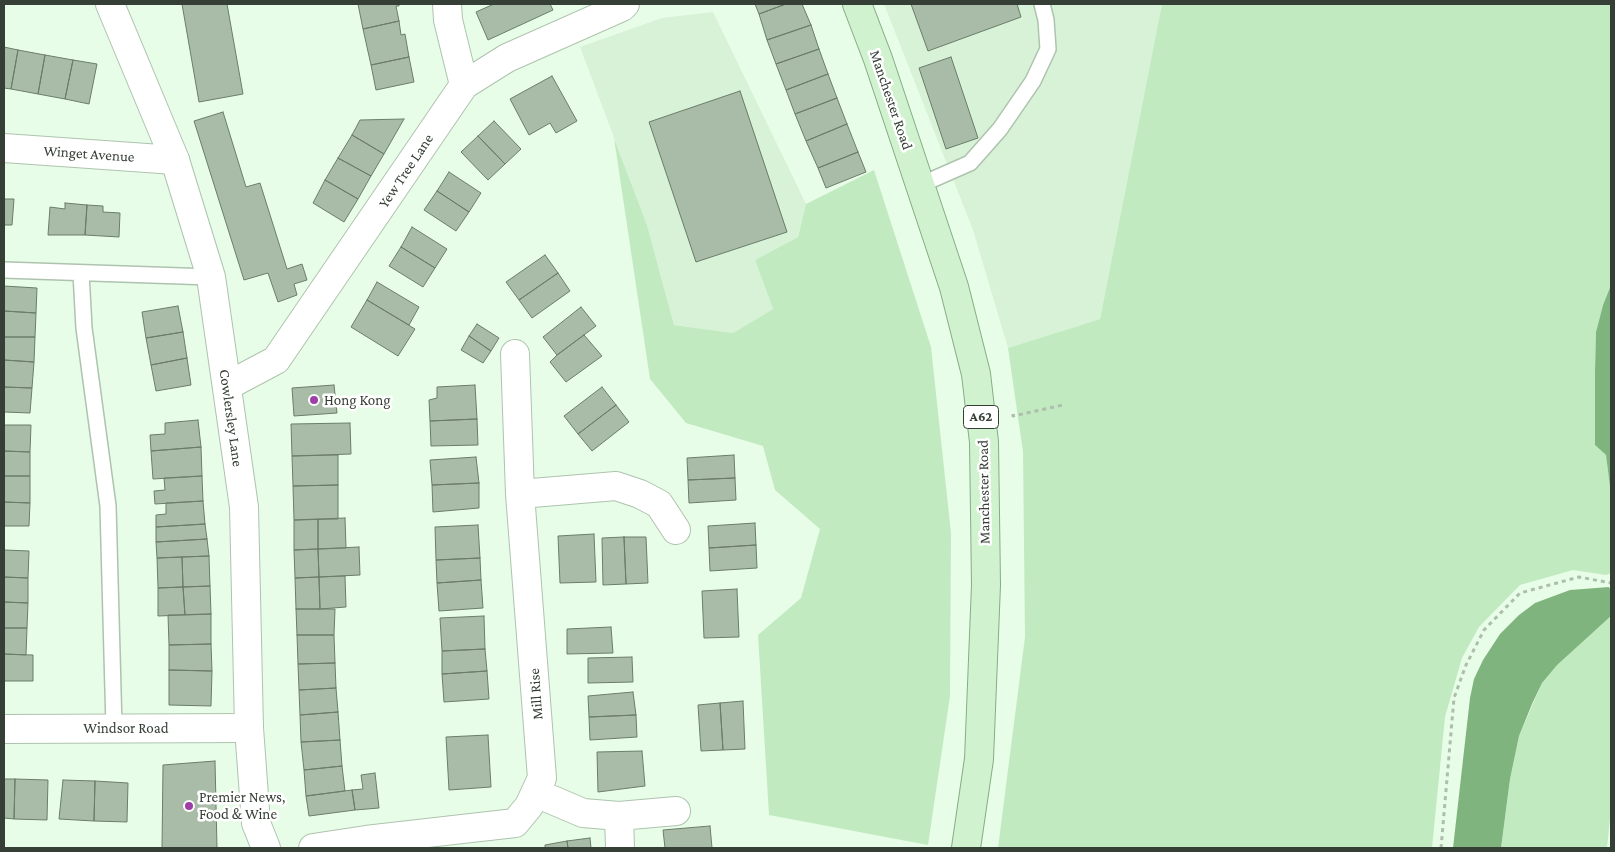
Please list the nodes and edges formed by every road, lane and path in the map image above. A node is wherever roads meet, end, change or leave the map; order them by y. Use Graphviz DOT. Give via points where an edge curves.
graph roads {
  1 [pos="110,4"];
  2 [pos="447,4"];
  3 [pos="625,4"];
  4 [pos="857,4"];
  5 [pos="1042,4"];
  6 [pos="464,85"];
  7 [pos="4,148"];
  8 [pos="174,160"];
  9 [pos="920,186"];
  10 [pos="4,270"];
  11 [pos="81,273"];
  12 [pos="211,277"];
  13 [pos="515,354"];
  14 [pos="227,386"];
  15 [pos="1063,405"];
  16 [pos="1012,408"];
  17 [pos="520,494"];
  18 [pos="676,530"];
  19 [pos="1611,582"];
  20 [pos="114,728"];
  21 [pos="248,728"];
  22 [pos="4,729"];
  23 [pos="536,793"];
  24 [pos="676,811"];
  25 [pos="619,816"];
  26 [pos="266,848"];
  27 [pos="314,848"];
  28 [pos="620,848"];
  29 [pos="966,848"];
  30 [pos="1441,848"];
  1 -- 8 [label="street, Cowlersley Lane"];
  2 -- 6 [label="street"];
  3 -- 6 [label="street, Yew Tree Lane" via="507,58"];
  4 -- 9 [label="main road, Manchester Road / A62"];
  5 -- 9 [label="lane" via="1048,49 1033,81 1000,129 970,163"];
  6 -- 14 [label="street, Yew Tree Lane" via="276,360"];
  7 -- 8 [label="street, Winget Avenue"];
  8 -- 12 [label="street, Cowlersley Lane"];
  9 -- 29 [label="main road, Manchester Road / A62" via="954,287 976,374 984,442 986,585 978,759"];
  10 -- 11 [label="lane"];
  11 -- 12 [label="lane"];
  11 -- 20 [label="lane" via="84,328 108,506"];
  12 -- 14 [label="street, Cowlersley Lane"];
  13 -- 17 [label="street, Mill Rise"];
  14 -- 21 [label="street, Cowlersley Lane" via="244,507"];
  15 -- 16 [label="path" via="1013,416"];
  17 -- 18 [label="street" via="616,486 659,504"];
  17 -- 23 [label="street, Mill Rise" via="542,778"];
  19 -- 30 [label="path" via="1579,577 1520,594 1484,630 1454,698"];
  20 -- 21 [label="street, Windsor Road"];
  20 -- 22 [label="street, Windsor Road"];
  21 -- 26 [label="street, Cowlersley Lane" via="256,823"];
  23 -- 25 [label="street" via="583,813"];
  23 -- 27 [label="street, Mill Rise" via="515,822"];
  24 -- 25 [label="street"];
  25 -- 28 [label="street"];
}
